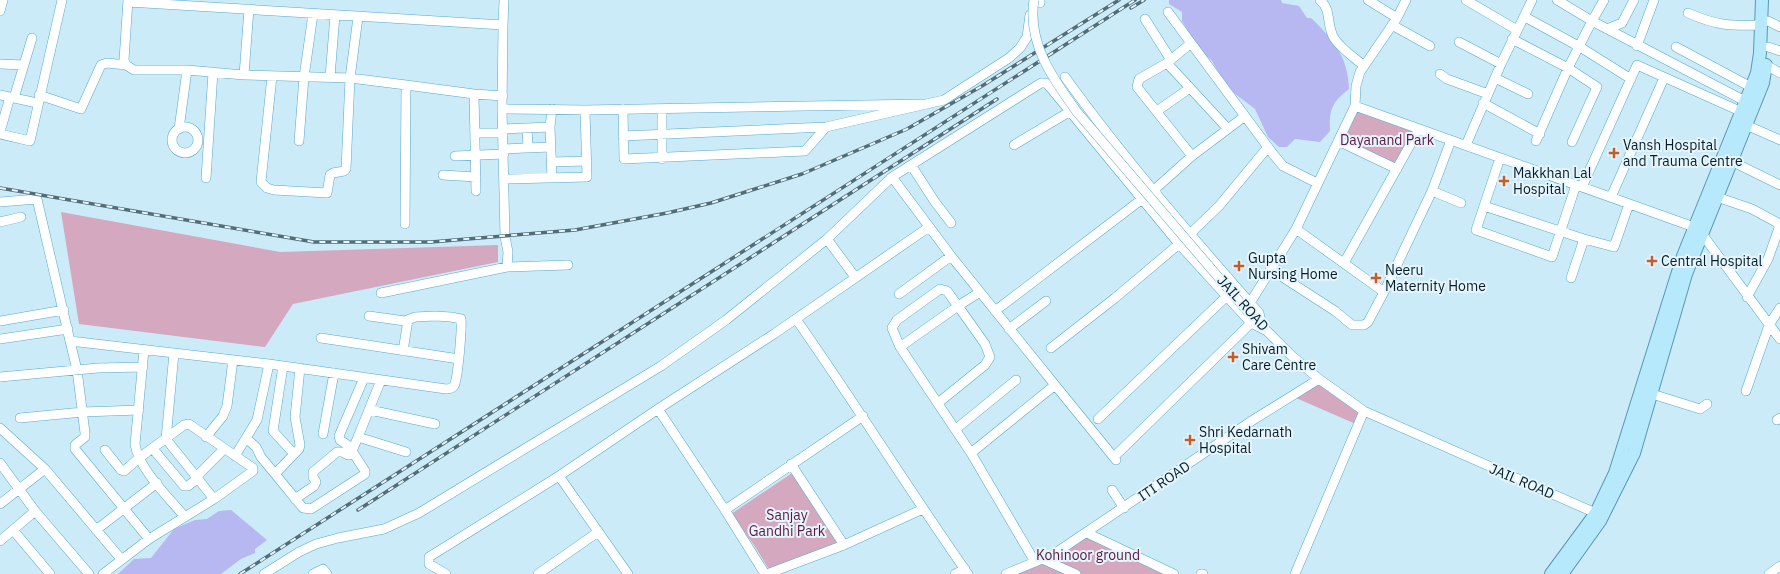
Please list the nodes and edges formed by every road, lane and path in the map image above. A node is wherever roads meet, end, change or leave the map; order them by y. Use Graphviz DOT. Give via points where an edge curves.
graph roads {
  1 [pos="2,0"];
  2 [pos="62,0"];
  3 [pos="504,0"];
  4 [pos="1320,0"];
  5 [pos="1368,0"];
  6 [pos="1406,0"];
  7 [pos="1466,0"];
  8 [pos="1604,0"];
  9 [pos="1634,0"];
  10 [pos="1654,0"];
  11 [pos="1762,0"];
  12 [pos="1768,0"];
  13 [pos="128,1"];
  14 [pos="1036,1"];
  15 [pos="1530,1"];
  16 [pos="1562,1"];
  17 [pos="249,9"];
  18 [pos="0,11"];
  19 [pos="1168,12"];
  20 [pos="1688,13"];
  21 [pos="313,14"];
  22 [pos="335,15"];
  23 [pos="358,17"];
  24 [pos="1525,17"];
  25 [pos="1145,19"];
  26 [pos="1394,21"];
  27 [pos="1592,22"];
  28 [pos="1765,23"];
  29 [pos="503,25"];
  30 [pos="1780,27"];
  31 [pos="1607,29"];
  32 [pos="1517,30"];
  33 [pos="32,38"];
  34 [pos="1512,39"];
  35 [pos="1459,42"];
  36 [pos="1190,44"];
  37 [pos="1430,46"];
  38 [pos="1637,46"];
  39 [pos="1580,47"];
  40 [pos="1676,47"];
  41 [pos="1768,47"];
  42 [pos="1780,52"];
  43 [pos="1169,62"];
  44 [pos="0,64"];
  45 [pos="1501,64"];
  46 [pos="24,65"];
  47 [pos="1766,65"];
  48 [pos="126,66"];
  49 [pos="1364,66"];
  50 [pos="1568,68"];
  51 [pos="187,70"];
  52 [pos="213,72"];
  53 [pos="1780,73"];
  54 [pos="1440,74"];
  55 [pos="244,75"];
  56 [pos="272,76"];
  57 [pos="304,77"];
  58 [pos="330,77"];
  59 [pos="1064,77"];
  60 [pos="350,78"];
  61 [pos="1495,78"];
  62 [pos="1664,78"];
  63 [pos="1630,79"];
  64 [pos="406,85"];
  65 [pos="1751,87"];
  66 [pos="1190,88"];
  67 [pos="474,94"];
  68 [pos="1488,94"];
  69 [pos="1528,94"];
  70 [pos="0,95"];
  71 [pos="503,96"];
  72 [pos="12,97"];
  73 [pos="38,99"];
  74 [pos="1483,103"];
  75 [pos="924,104"];
  76 [pos="1355,106"];
  77 [pos="1743,106"];
  78 [pos="502,109"];
  79 [pos="552,109"];
  80 [pos="623,109"];
  81 [pos="662,109"];
  82 [pos="585,110"];
  83 [pos="1069,112"];
  84 [pos="1157,112"];
  85 [pos="1245,116"];
  86 [pos="1746,125"];
  87 [pos="826,127"];
  88 [pos="527,128"];
  89 [pos="550,128"];
  90 [pos="179,129"];
  91 [pos="1228,129"];
  92 [pos="1419,129"];
  93 [pos="503,131"];
  94 [pos="0,133"];
  95 [pos="475,133"];
  96 [pos="624,136"];
  97 [pos="662,136"];
  98 [pos="1451,140"];
  99 [pos="1780,140"];
  100 [pos="299,141"];
  101 [pos="1338,141"];
  102 [pos="1572,142"];
  103 [pos="1014,145"];
  104 [pos="1466,145"];
  105 [pos="551,147"];
  106 [pos="528,148"];
  107 [pos="1268,148"];
  108 [pos="504,151"];
  109 [pos="476,155"];
  110 [pos="455,156"];
  111 [pos="1192,156"];
  112 [pos="662,158"];
  113 [pos="1500,158"];
  114 [pos="587,161"];
  115 [pos="1731,161"];
  116 [pos="552,162"];
  117 [pos="911,165"];
  118 [pos="1397,169"];
  119 [pos="443,175"];
  120 [pos="476,177"];
  121 [pos="892,177"];
  122 [pos="206,178"];
  123 [pos="552,178"];
  124 [pos="504,179"];
  125 [pos="1317,183"];
  126 [pos="1780,185"];
  127 [pos="1579,186"];
  128 [pos="1154,190"];
  129 [pos="476,191"];
  130 [pos="1432,191"];
  131 [pos="1611,197"];
  132 [pos="1717,197"];
  133 [pos="1142,199"];
  134 [pos="0,202"];
  135 [pos="1461,203"];
  136 [pos="1630,204"];
  137 [pos="1484,206"];
  138 [pos="21,217"];
  139 [pos="0,222"];
  140 [pos="951,223"];
  141 [pos="406,224"];
  142 [pos="929,227"];
  143 [pos="1296,230"];
  144 [pos="1560,230"];
  145 [pos="1698,230"];
  146 [pos="1191,234"];
  147 [pos="827,239"];
  148 [pos="1584,239"];
  149 [pos="1179,244"];
  150 [pos="951,256"];
  151 [pos="1344,263"];
  152 [pos="568,265"];
  153 [pos="507,267"];
  154 [pos="1270,269"];
  155 [pos="855,277"];
  156 [pos="1570,278"];
  157 [pos="980,292"];
  158 [pos="1384,292"];
  159 [pos="381,293"];
  160 [pos="899,294"];
  161 [pos="1226,297"];
  162 [pos="1748,297"];
  163 [pos="1046,301"];
  164 [pos="1250,303"];
  165 [pos="958,306"];
  166 [pos="1780,308"];
  167 [pos="64,310"];
  168 [pos="995,311"];
  169 [pos="369,316"];
  170 [pos="796,319"];
  171 [pos="408,320"];
  172 [pos="0,321"];
  173 [pos="1251,323"];
  174 [pos="1769,325"];
  175 [pos="1264,328"];
  176 [pos="68,329"];
  177 [pos="1009,329"];
  178 [pos="321,338"];
  179 [pos="0,339"];
  180 [pos="1780,339"];
  181 [pos="70,341"];
  182 [pos="900,347"];
  183 [pos="1051,348"];
  184 [pos="144,350"];
  185 [pos="402,351"];
  186 [pos="174,353"];
  187 [pos="459,358"];
  188 [pos="233,360"];
  189 [pos="269,364"];
  190 [pos="283,366"];
  191 [pos="143,367"];
  192 [pos="300,368"];
  193 [pos="77,370"];
  194 [pos="334,374"];
  195 [pos="0,377"];
  196 [pos="364,378"];
  197 [pos="1319,379"];
  198 [pos="381,380"];
  199 [pos="1016,380"];
  200 [pos="1055,385"];
  201 [pos="1746,391"];
  202 [pos="1652,394"];
  203 [pos="938,403"];
  204 [pos="1707,404"];
  205 [pos="658,409"];
  206 [pos="139,410"];
  207 [pos="370,410"];
  208 [pos="1364,411"];
  209 [pos="82,412"];
  210 [pos="863,416"];
  211 [pos="20,418"];
  212 [pos="1098,419"];
  213 [pos="435,424"];
  214 [pos="0,428"];
  215 [pos="956,429"];
  216 [pos="323,434"];
  217 [pos="358,436"];
  218 [pos="206,437"];
  219 [pos="166,439"];
  220 [pos="247,439"];
  221 [pos="152,448"];
  222 [pos="224,449"];
  223 [pos="105,450"];
  224 [pos="352,451"];
  225 [pos="406,452"];
  226 [pos="971,453"];
  227 [pos="294,454"];
  228 [pos="235,456"];
  229 [pos="139,458"];
  230 [pos="0,464"];
  231 [pos="792,464"];
  232 [pos="45,469"];
  233 [pos="275,474"];
  234 [pos="559,476"];
  235 [pos="198,477"];
  236 [pos="157,483"];
  237 [pos="19,489"];
  238 [pos="1112,490"];
  239 [pos="214,499"];
  240 [pos="295,499"];
  241 [pos="0,504"];
  242 [pos="1124,508"];
  243 [pos="124,509"];
  244 [pos="923,509"];
  245 [pos="725,510"];
  246 [pos="36,511"];
  247 [pos="1600,514"];
  248 [pos="185,517"];
  249 [pos="13,530"];
  250 [pos="96,530"];
  251 [pos="598,532"];
  252 [pos="1087,533"];
  253 [pos="149,539"];
  254 [pos="0,541"];
  255 [pos="844,545"];
  256 [pos="121,559"];
  257 [pos="1039,560"];
  258 [pos="1780,566"];
  259 [pos="967,572"];
  260 [pos="50,574"];
  261 [pos="89,574"];
  262 [pos="102,574"];
  263 [pos="264,574"];
  264 [pos="313,574"];
  265 [pos="327,574"];
  266 [pos="446,574"];
  267 [pos="538,574"];
  268 [pos="628,574"];
  269 [pos="766,574"];
  270 [pos="955,574"];
  271 [pos="1006,574"];
  272 [pos="1076,574"];
  273 [pos="1174,574"];
  274 [pos="1295,574"];
  275 [pos="1551,574"];
  276 [pos="1562,574"];
  277 [pos="1769,574"];
  1 -- 18 [label="street"];
  2 -- 73 [label="street"];
  3 -- 29 [label="street"];
  4 -- 49 [label="street" via="1328,8 1329,27 1333,37"];
  5 -- 26 [label="street"];
  6 -- 26 [label="street"];
  7 -- 32 [label="street"];
  8 -- 27 [label="street"];
  9 -- 31 [label="street" via="1622,23"];
  10 -- 38 [label="street"];
  11 -- 28 [label="main road"];
  12 -- 28 [label="main road"];
  13 -- 17 [label="street"];
  13 -- 48 [label="street" via="124,53"];
  14 -- 75 [label="street" via="1027,37 1009,58 944,100"];
  14 -- 175 [label="street, JAIL ROAD, bridge" via="1033,18 1037,40 1046,66 1058,85 1077,112"];
  15 -- 24 [label="street"];
  16 -- 27 [label="street"];
  17 -- 21 [label="street"];
  17 -- 55 [label="street"];
  19 -- 36 [label="street"];
  20 -- 28 [label="street" via="1711,23 1730,26"];
  21 -- 22 [label="street"];
  21 -- 57 [label="street"];
  22 -- 23 [label="street"];
  22 -- 58 [label="street"];
  23 -- 29 [label="street"];
  23 -- 60 [label="street"];
  24 -- 32 [label="street"];
  24 -- 39 [label="street"];
  25 -- 43 [label="street"];
  26 -- 37 [label="street"];
  26 -- 49 [label="street"];
  27 -- 31 [label="street"];
  27 -- 39 [label="street"];
  28 -- 30 [label="street"];
  28 -- 41 [label="main road"];
  28 -- 65 [label="main road" via="1759,63"];
  29 -- 71 [label="street"];
  31 -- 38 [label="street"];
  32 -- 34 [label="street"];
  33 -- 46 [label="street"];
  34 -- 45 [label="street"];
  34 -- 50 [label="street"];
  35 -- 45 [label="street"];
  36 -- 43 [label="street"];
  36 -- 85 [label="street"];
  38 -- 77 [label="street"];
  39 -- 50 [label="street"];
  39 -- 63 [label="street"];
  40 -- 65 [label="street"];
  41 -- 42 [label="street"];
  41 -- 47 [label="main road"];
  43 -- 66 [label="street"];
  43 -- 84 [label="street" via="1140,79 1137,87"];
  44 -- 46 [label="street"];
  45 -- 61 [label="street"];
  46 -- 72 [label="street"];
  47 -- 53 [label="street"];
  47 -- 86 [label="main road"];
  48 -- 51 [label="street" via="134,70"];
  48 -- 73 [label="street" via="107,63 100,65 82,109"];
  49 -- 76 [label="street" via="1356,86"];
  50 -- 74 [label="street" via="1538,137"];
  50 -- 102 [label="street" via="1597,87"];
  51 -- 52 [label="street"];
  51 -- 90 [label="street"];
  52 -- 55 [label="street"];
  52 -- 122 [label="street"];
  54 -- 68 [label="street"];
  55 -- 56 [label="street"];
  56 -- 57 [label="street"];
  56 -- 60 [label="street" via="261,182 274,190 325,194 328,194 330,175 346,169"];
  57 -- 58 [label="street"];
  57 -- 100 [label="street"];
  58 -- 60 [label="street"];
  59 -- 128 [label="street"];
  60 -- 64 [label="street"];
  61 -- 68 [label="street"];
  61 -- 69 [label="street"];
  62 -- 63 [label="street" via="1637,65"];
  62 -- 77 [label="street"];
  62 -- 131 [label="street"];
  63 -- 127 [label="street"];
  64 -- 67 [label="street"];
  64 -- 141 [label="street"];
  65 -- 77 [label="main road"];
  66 -- 84 [label="street"];
  66 -- 91 [label="street"];
  67 -- 71 [label="street"];
  67 -- 95 [label="street"];
  68 -- 74 [label="street"];
  70 -- 72 [label="street"];
  71 -- 78 [label="street"];
  72 -- 73 [label="street"];
  72 -- 94 [label="street"];
  73 -- 94 [label="street" via="30,142"];
  74 -- 104 [label="street"];
  75 -- 81 [label="street"];
  75 -- 87 [label="street"];
  76 -- 92 [label="street"];
  76 -- 101 [label="street"];
  77 -- 145 [label="main road"];
  78 -- 79 [label="street"];
  78 -- 93 [label="street"];
  79 -- 82 [label="street"];
  79 -- 89 [label="street"];
  80 -- 81 [label="street"];
  80 -- 82 [label="street"];
  80 -- 96 [label="street"];
  81 -- 97 [label="street"];
  82 -- 114 [label="street"];
  83 -- 103 [label="street"];
  83 -- 117 [label="street" via="1049,86 1041,83"];
  83 -- 133 [label="street"];
  84 -- 111 [label="street"];
  85 -- 91 [label="street"];
  85 -- 107 [label="street"];
  86 -- 99 [label="street"];
  86 -- 115 [label="main road"];
  87 -- 97 [label="street"];
  87 -- 112 [label="street" via="805,151"];
  88 -- 89 [label="street"];
  88 -- 93 [label="street"];
  88 -- 106 [label="street"];
  89 -- 105 [label="street"];
  91 -- 111 [label="street"];
  92 -- 98 [label="street"];
  92 -- 118 [label="street"];
  93 -- 95 [label="street"];
  93 -- 108 [label="street"];
  95 -- 109 [label="street"];
  96 -- 97 [label="street"];
  96 -- 112 [label="street" via="624,159"];
  97 -- 112 [label="street"];
  98 -- 104 [label="street"];
  98 -- 130 [label="street"];
  101 -- 118 [label="street"];
  101 -- 125 [label="street"];
  104 -- 113 [label="street"];
  105 -- 106 [label="street"];
  105 -- 116 [label="street"];
  106 -- 108 [label="street"];
  107 -- 125 [label="street" via="1283,166"];
  107 -- 146 [label="street" via="1219,206"];
  108 -- 109 [label="street"];
  108 -- 124 [label="street"];
  109 -- 110 [label="street"];
  109 -- 120 [label="street"];
  111 -- 128 [label="street"];
  113 -- 127 [label="street"];
  113 -- 137 [label="street"];
  114 -- 116 [label="street"];
  114 -- 123 [label="street" via="587,177"];
  115 -- 126 [label="street"];
  115 -- 132 [label="main road"];
  116 -- 123 [label="street"];
  117 -- 121 [label="street"];
  117 -- 140 [label="street"];
  118 -- 151 [label="street"];
  119 -- 120 [label="street"];
  120 -- 129 [label="street"];
  121 -- 142 [label="street"];
  121 -- 147 [label="street"];
  123 -- 124 [label="street"];
  124 -- 153 [label="street"];
  125 -- 143 [label="street"];
  127 -- 131 [label="street"];
  127 -- 144 [label="street"];
  128 -- 133 [label="street"];
  128 -- 146 [label="street"];
  130 -- 135 [label="street"];
  130 -- 158 [label="street"];
  131 -- 136 [label="street"];
  132 -- 145 [label="main road"];
  132 -- 162 [label="street" via="1752,209 1778,223 1779,228 1768,259"];
  133 -- 149 [label="street"];
  133 -- 168 [label="street"];
  134 -- 167 [label="street" via="37,199"];
  136 -- 145 [label="street"];
  136 -- 148 [label="street" via="1614,247"];
  137 -- 144 [label="street"];
  137 -- 144 [label="street" via="1476,230 1552,256"];
  138 -- 139 [label="street"];
  142 -- 150 [label="street"];
  142 -- 155 [label="street"];
  143 -- 151 [label="street"];
  143 -- 154 [label="street"];
  144 -- 148 [label="street"];
  145 -- 162 [label="street"];
  145 -- 202 [label="main road"];
  145 -- 247 [label="main road"];
  146 -- 164 [label="street"];
  147 -- 155 [label="street"];
  147 -- 263 [label="street" via="726,320 661,366 418,513 384,529 316,544"];
  148 -- 156 [label="street"];
  149 -- 161 [label="street"];
  149 -- 183 [label="street"];
  150 -- 157 [label="street"];
  150 -- 160 [label="street"];
  151 -- 158 [label="street"];
  152 -- 153 [label="street"];
  153 -- 159 [label="street"];
  154 -- 158 [label="street" via="1352,325 1364,325 1368,322"];
  154 -- 164 [label="street"];
  155 -- 170 [label="street"];
  157 -- 165 [label="street"];
  157 -- 168 [label="street"];
  161 -- 173 [label="street"];
  161 -- 212 [label="street"];
  162 -- 174 [label="street"];
  163 -- 177 [label="street"];
  164 -- 175 [label="street" via="1259,313"];
  165 -- 182 [label="street"];
  165 -- 182 [label="street" via="947,291 935,291 893,324"];
  165 -- 203 [label="street" via="985,344 990,357 985,365"];
  166 -- 174 [label="street"];
  167 -- 172 [label="street"];
  167 -- 176 [label="street"];
  168 -- 177 [label="street"];
  169 -- 171 [label="street"];
  170 -- 205 [label="street"];
  170 -- 210 [label="street"];
  171 -- 185 [label="street"];
  171 -- 187 [label="street" via="435,316 461,319"];
  173 -- 175 [label="street"];
  173 -- 200 [label="street" via="1117,457"];
  174 -- 180 [label="street"];
  174 -- 201 [label="street"];
  175 -- 197 [label="street, JAIL ROAD"];
  176 -- 179 [label="street"];
  176 -- 181 [label="street"];
  177 -- 200 [label="street"];
  178 -- 185 [label="street"];
  181 -- 184 [label="street"];
  181 -- 193 [label="street"];
  182 -- 203 [label="street"];
  184 -- 186 [label="street"];
  184 -- 191 [label="street"];
  185 -- 187 [label="street"];
  186 -- 188 [label="street"];
  186 -- 219 [label="street"];
  187 -- 198 [label="street" via="456,379 450,389"];
  188 -- 189 [label="street"];
  188 -- 218 [label="street" via="227,406 223,416"];
  189 -- 190 [label="street"];
  189 -- 220 [label="street" via="257,420"];
  190 -- 192 [label="street"];
  190 -- 227 [label="street" via="273,431"];
  191 -- 193 [label="street"];
  191 -- 206 [label="street"];
  192 -- 194 [label="street"];
  192 -- 227 [label="street" via="295,417 300,444"];
  193 -- 195 [label="street"];
  193 -- 209 [label="street"];
  194 -- 196 [label="street"];
  194 -- 216 [label="street"];
  196 -- 198 [label="street"];
  196 -- 224 [label="street" via="339,436"];
  197 -- 208 [label="street, JAIL ROAD"];
  197 -- 242 [label="street, ITI ROAD" via="1253,420"];
  198 -- 207 [label="street"];
  199 -- 215 [label="street"];
  200 -- 226 [label="street"];
  202 -- 204 [label="street" via="1700,410"];
  202 -- 247 [label="main road" via="1634,453"];
  203 -- 215 [label="street"];
  205 -- 234 [label="street"];
  205 -- 245 [label="street"];
  206 -- 209 [label="street"];
  206 -- 229 [label="street" via="135,444"];
  207 -- 213 [label="street"];
  207 -- 217 [label="street"];
  208 -- 247 [label="street, JAIL ROAD"];
  208 -- 274 [label="street"];
  209 -- 211 [label="street"];
  209 -- 243 [label="street" via="85,438 75,445 75,449"];
  210 -- 231 [label="street"];
  210 -- 244 [label="street"];
  214 -- 232 [label="street"];
  215 -- 226 [label="street"];
  217 -- 224 [label="street"];
  217 -- 225 [label="street"];
  218 -- 219 [label="street" via="189,424"];
  218 -- 222 [label="street"];
  219 -- 221 [label="street"];
  219 -- 235 [label="street"];
  220 -- 228 [label="street"];
  220 -- 233 [label="street" via="256,447 260,457"];
  221 -- 229 [label="street"];
  221 -- 235 [label="street" via="184,486 188,486"];
  222 -- 228 [label="street"];
  222 -- 235 [label="street"];
  223 -- 229 [label="street" via="123,471"];
  224 -- 240 [label="street" via="348,455 337,452 313,472 316,482 314,486"];
  224 -- 240 [label="street" via="365,474 311,509 303,508"];
  226 -- 257 [label="street"];
  227 -- 233 [label="street"];
  228 -- 239 [label="street" via="253,468 253,471"];
  229 -- 236 [label="street"];
  230 -- 237 [label="street"];
  231 -- 245 [label="street"];
  231 -- 255 [label="street"];
  232 -- 237 [label="street"];
  232 -- 250 [label="street"];
  233 -- 240 [label="street"];
  234 -- 251 [label="street"];
  234 -- 266 [label="street" via="429,557 429,564"];
  235 -- 239 [label="street"];
  236 -- 243 [label="street"];
  236 -- 248 [label="street"];
  237 -- 241 [label="street"];
  237 -- 246 [label="street"];
  238 -- 242 [label="street"];
  239 -- 248 [label="street"];
  242 -- 252 [label="street, ITI ROAD"];
  243 -- 250 [label="street"];
  243 -- 253 [label="street"];
  244 -- 255 [label="street"];
  244 -- 259 [label="street"];
  245 -- 269 [label="street"];
  246 -- 249 [label="street"];
  246 -- 261 [label="street"];
  247 -- 275 [label="main road"];
  247 -- 276 [label="main road"];
  248 -- 253 [label="street"];
  249 -- 254 [label="street"];
  249 -- 260 [label="street"];
  250 -- 256 [label="street"];
  251 -- 267 [label="street"];
  251 -- 268 [label="street"];
  252 -- 257 [label="street, ITI ROAD" via="1054,554"];
  252 -- 273 [label="street"];
  253 -- 256 [label="street"];
  255 -- 269 [label="street"];
  256 -- 262 [label="street"];
  257 -- 271 [label="street, ITI ROAD"];
  257 -- 272 [label="street"];
  258 -- 277 [label="street"];
  259 -- 270 [label="street"];
  264 -- 265 [label="street" via="323,569"];
}
